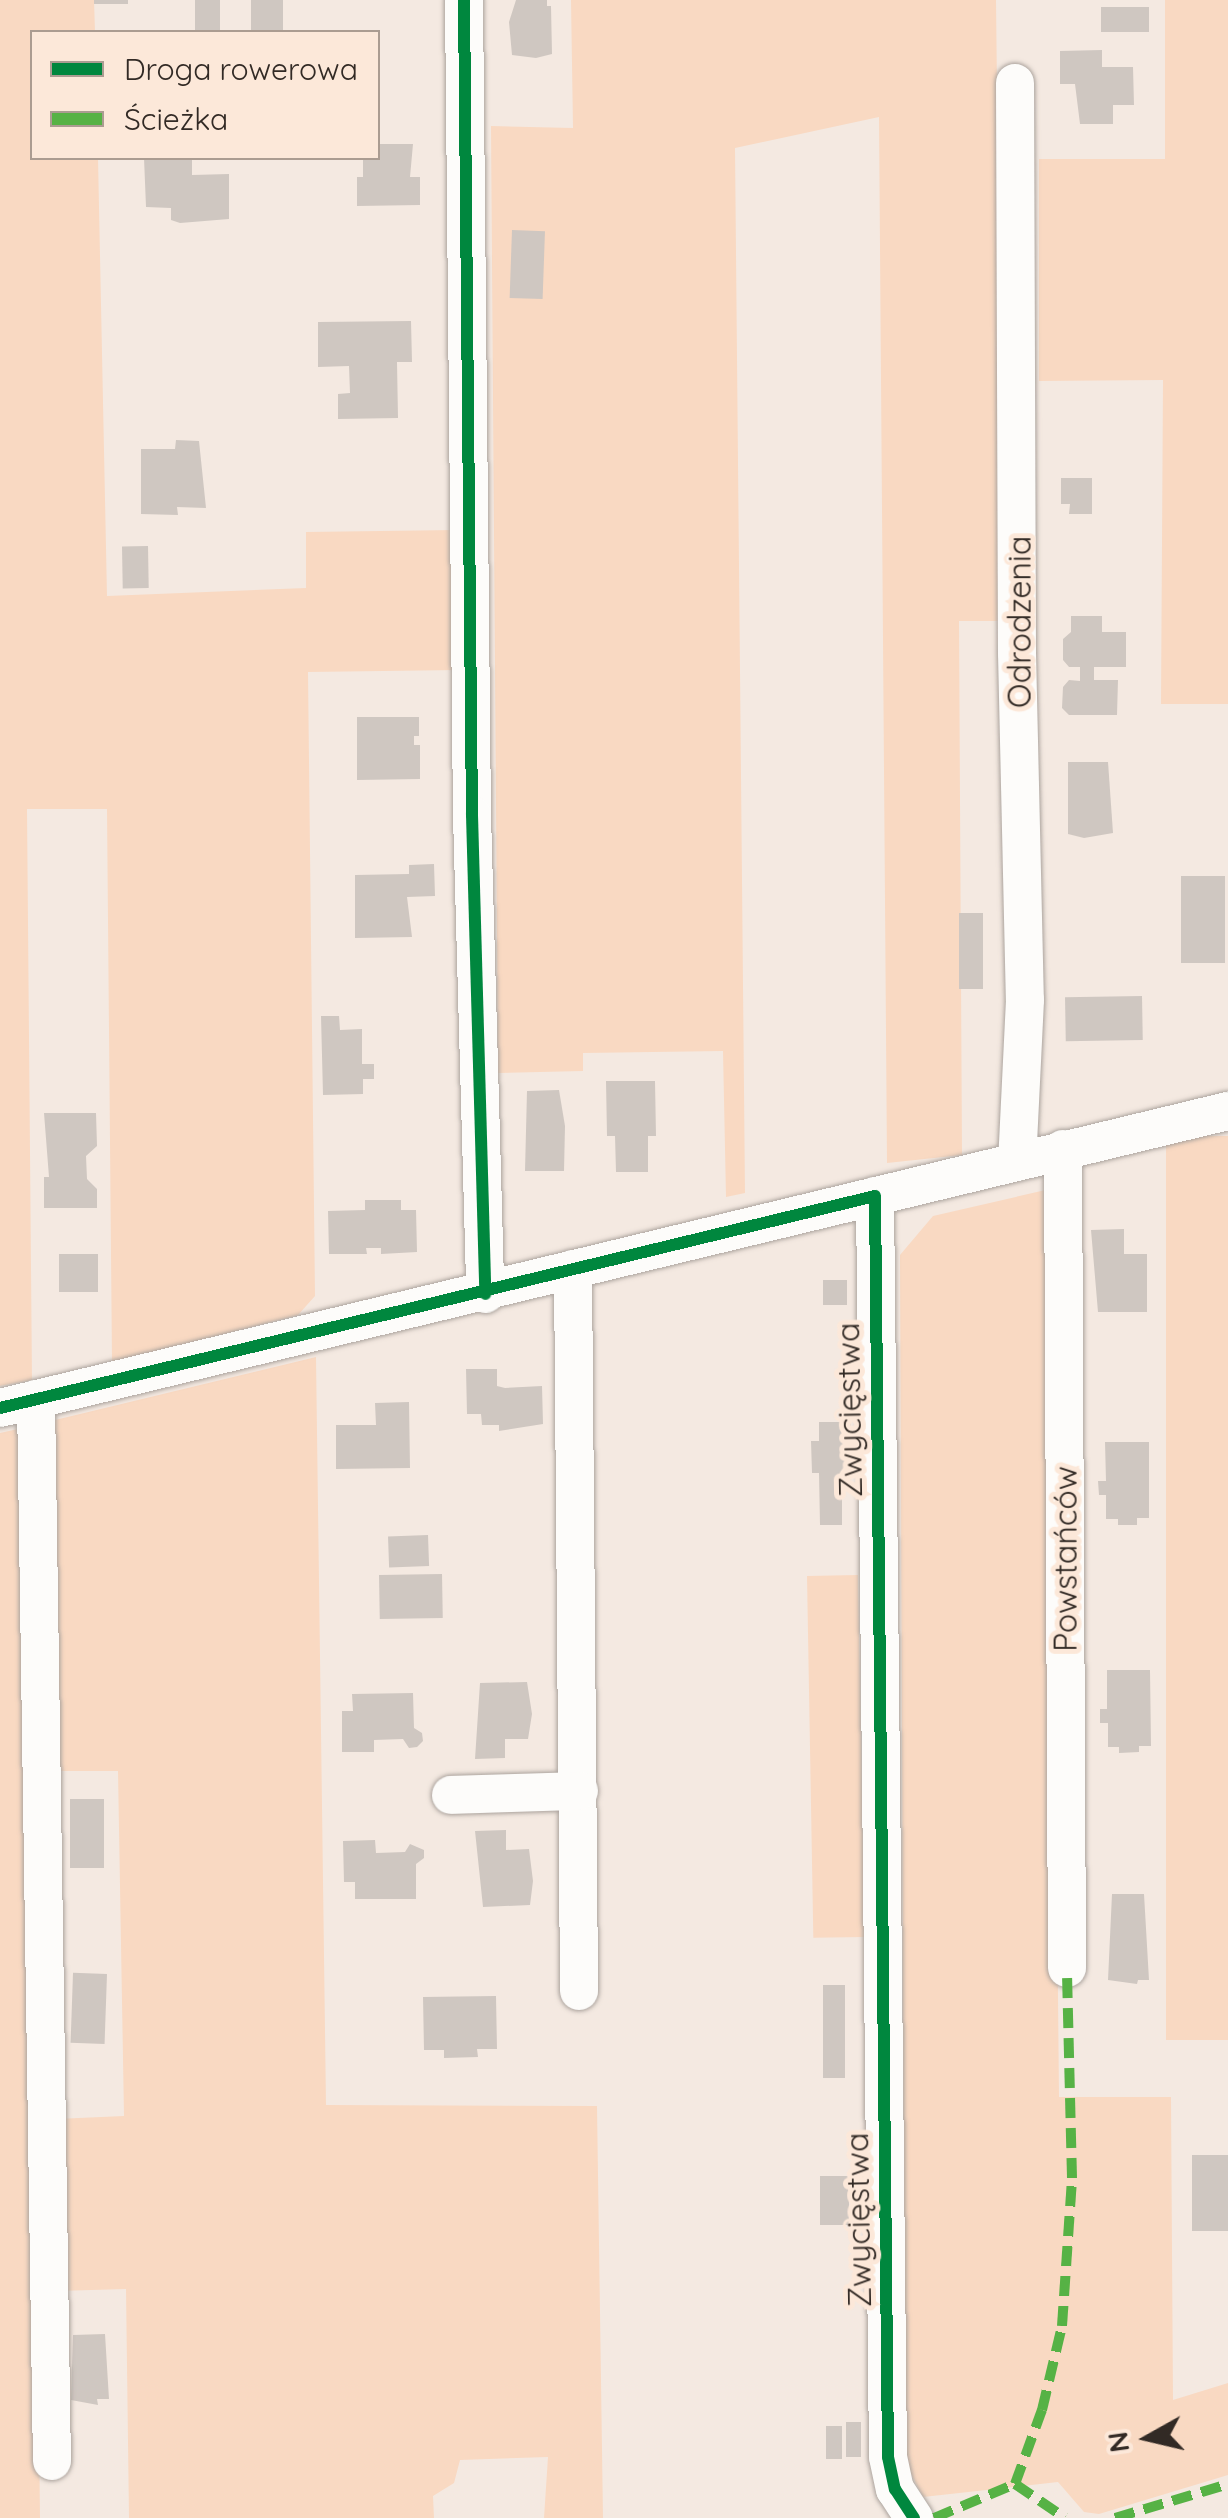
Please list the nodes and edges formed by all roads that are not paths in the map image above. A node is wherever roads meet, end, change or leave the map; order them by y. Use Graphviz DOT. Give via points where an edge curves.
graph roads {
  1 [pos="464,0"];
  2 [pos="1014,83"];
  3 [pos="1228,1111"];
  4 [pos="1063,1149"];
  5 [pos="1017,1162"];
  6 [pos="875,1196"];
  7 [pos="573,1269"];
  8 [pos="484,1294"];
  9 [pos="36,1398"];
  10 [pos="0,1408"];
  11 [pos="579,1791"];
  12 [pos="451,1795"];
  13 [pos="1067,1968"];
  14 [pos="580,1991"];
  15 [pos="52,2460"];
  16 [pos="914,2518"];
  1 -- 8 [label="street"];
  2 -- 5 [label="street, Odrodzenia" via="1026,1000"];
  3 -- 4 [label="street"];
  4 -- 5 [label="street"];
  4 -- 13 [label="street, Powstańców"];
  5 -- 6 [label="street"];
  6 -- 7 [label="street"];
  6 -- 16 [label="street, Zwycięstwa" via="888,2457 895,2489"];
  7 -- 8 [label="street"];
  7 -- 11 [label="street"];
  8 -- 9 [label="street"];
  9 -- 10 [label="street"];
  9 -- 15 [label="street"];
  11 -- 12 [label="street"];
  11 -- 14 [label="street"];
}
